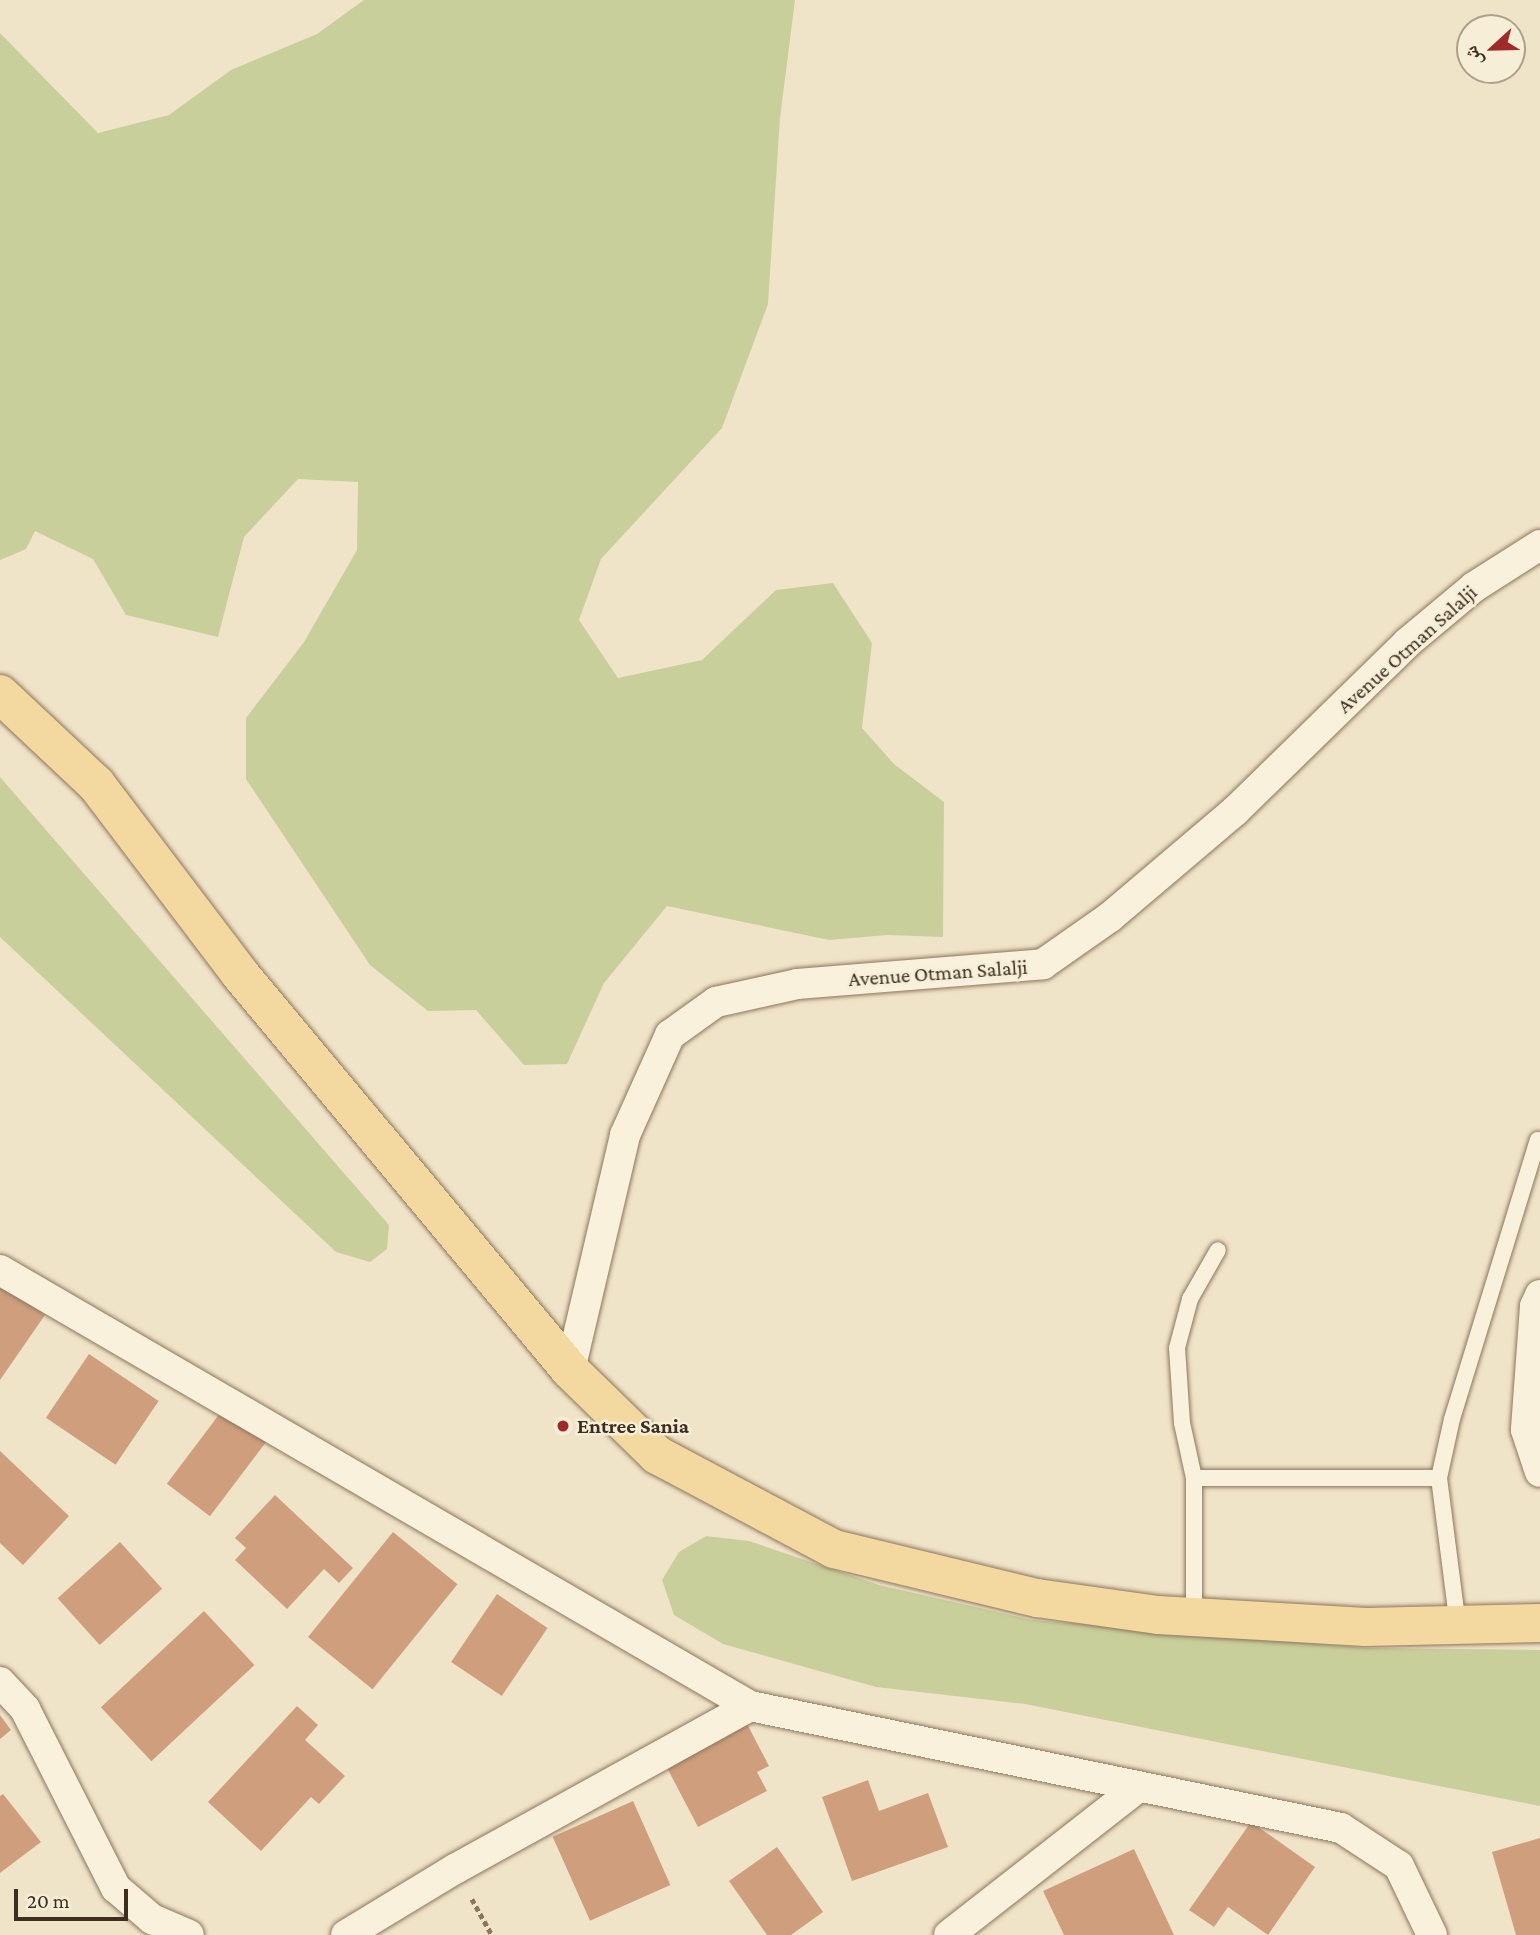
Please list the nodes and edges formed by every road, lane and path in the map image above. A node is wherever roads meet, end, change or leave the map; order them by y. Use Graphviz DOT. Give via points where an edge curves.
graph roads {
  1 [pos="1540,545"];
  2 [pos="0,694"];
  3 [pos="1538,1140"];
  4 [pos="1218,1250"];
  5 [pos="0,1270"];
  6 [pos="1538,1302"];
  7 [pos="570,1370"];
  8 [pos="1540,1472"];
  9 [pos="1194,1478"];
  10 [pos="1439,1479"];
  11 [pos="1194,1617"];
  12 [pos="1540,1623"];
  13 [pos="1458,1626"];
  14 [pos="0,1682"];
  15 [pos="750,1706"];
  16 [pos="1136,1789"];
  17 [pos="455,1869"];
  18 [pos="188,1935"];
  19 [pos="346,1935"];
  20 [pos="492,1935"];
  21 [pos="949,1935"];
  22 [pos="1432,1935"];
  1 -- 7 [label="street, Avenue Otman Salalji" via="1474,587 1417,635 1235,811 1110,917 1043,964 797,984 716,1002 670,1035 625,1135"];
  2 -- 7 [label="main road" via="96,784 240,974"];
  3 -- 10 [label="lane" via="1452,1419"];
  4 -- 9 [label="lane" via="1190,1298 1177,1348 1182,1423"];
  5 -- 15 [label="street"];
  6 -- 8 [label="street" via="1526,1430"];
  7 -- 11 [label="main road" via="657,1455 834,1549 1037,1598"];
  9 -- 10 [label="lane"];
  9 -- 11 [label="lane"];
  10 -- 13 [label="lane"];
  11 -- 13 [label="main road" via="1366,1627"];
  12 -- 13 [label="main road"];
  14 -- 18 [label="street" via="25,1709 116,1888 152,1920"];
  15 -- 16 [label="street"];
  15 -- 17 [label="street"];
  16 -- 21 [label="street"];
  16 -- 22 [label="street" via="1341,1828 1399,1866"];
  17 -- 19 [label="street"];
  17 -- 20 [label="path"];
}
